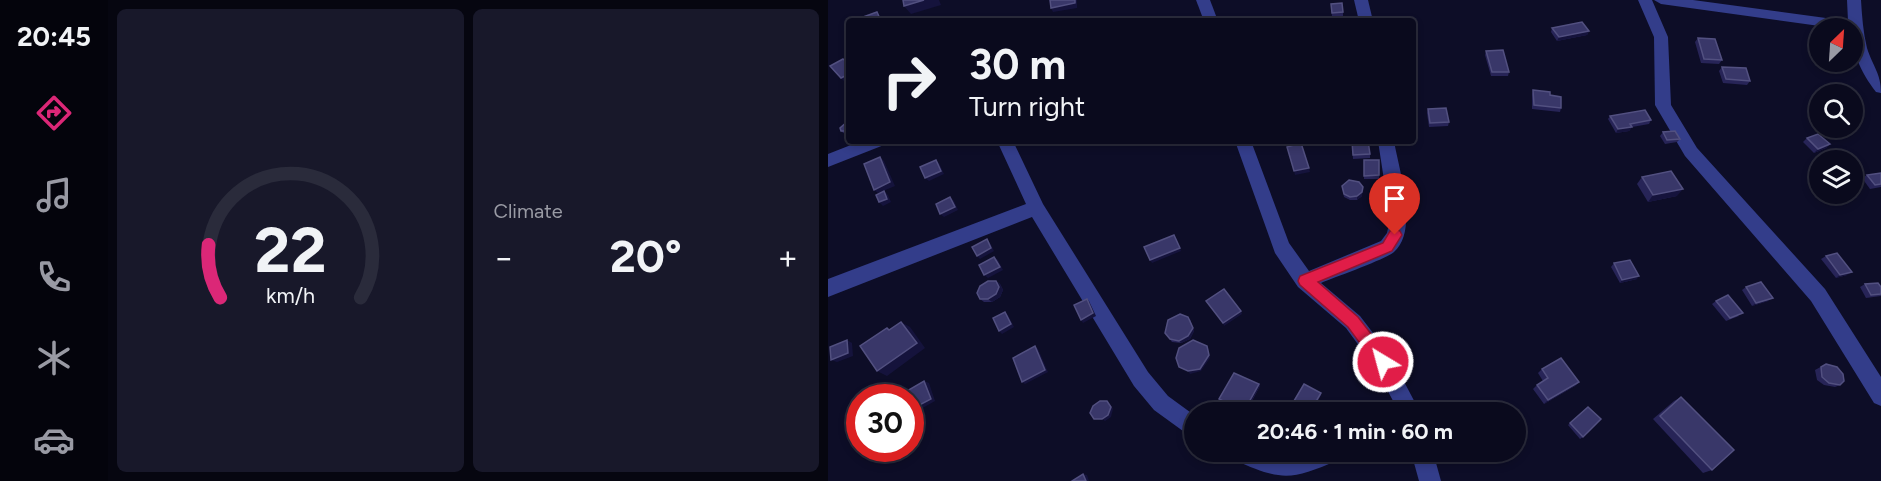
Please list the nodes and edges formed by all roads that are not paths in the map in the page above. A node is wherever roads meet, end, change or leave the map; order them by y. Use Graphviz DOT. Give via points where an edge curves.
graph roads {
  1 [pos="1203,0"];
  2 [pos="1360,0"];
  3 [pos="1645,0"];
  4 [pos="1661,0"];
  5 [pos="1854,0"];
  6 [pos="1210,18"];
  7 [pos="1365,18"];
  8 [pos="1855,18"];
  9 [pos="1809,20"];
  10 [pos="1863,62"];
  11 [pos="1881,88"];
  12 [pos="870,144"];
  13 [pos="1006,144"];
  14 [pos="1244,144"];
  15 [pos="1386,144"];
  16 [pos="828,161"];
  17 [pos="1036,208"];
  18 [pos="1305,281"];
  19 [pos="828,288"];
  20 [pos="1881,396"];
  21 [pos="1403,402"];
  22 [pos="1184,421"];
  23 [pos="1264,462"];
  24 [pos="1309,462"];
  25 [pos="1425,462"];
  26 [pos="1430,481"];
  1 -- 6 [label="street"];
  2 -- 7 [label="street"];
  3 -- 20 [label="street" via="1661,37 1663,105 1668,115 1691,152 1818,294"];
  4 -- 9 [label="street"];
  5 -- 8 [label="street"];
  10 -- 11 [label="street"];
  12 -- 16 [label="street"];
  13 -- 17 [label="street"];
  14 -- 18 [label="street" via="1281,247"];
  15 -- 18 [label="street" via="1399,219 1388,247"];
  17 -- 19 [label="street"];
  17 -- 22 [label="street" via="1141,379 1161,404"];
  18 -- 21 [label="street" via="1353,322 1383,362"];
  23 -- 24 [label="street" via="1279,469 1295,469"];
  25 -- 26 [label="street"];
}
